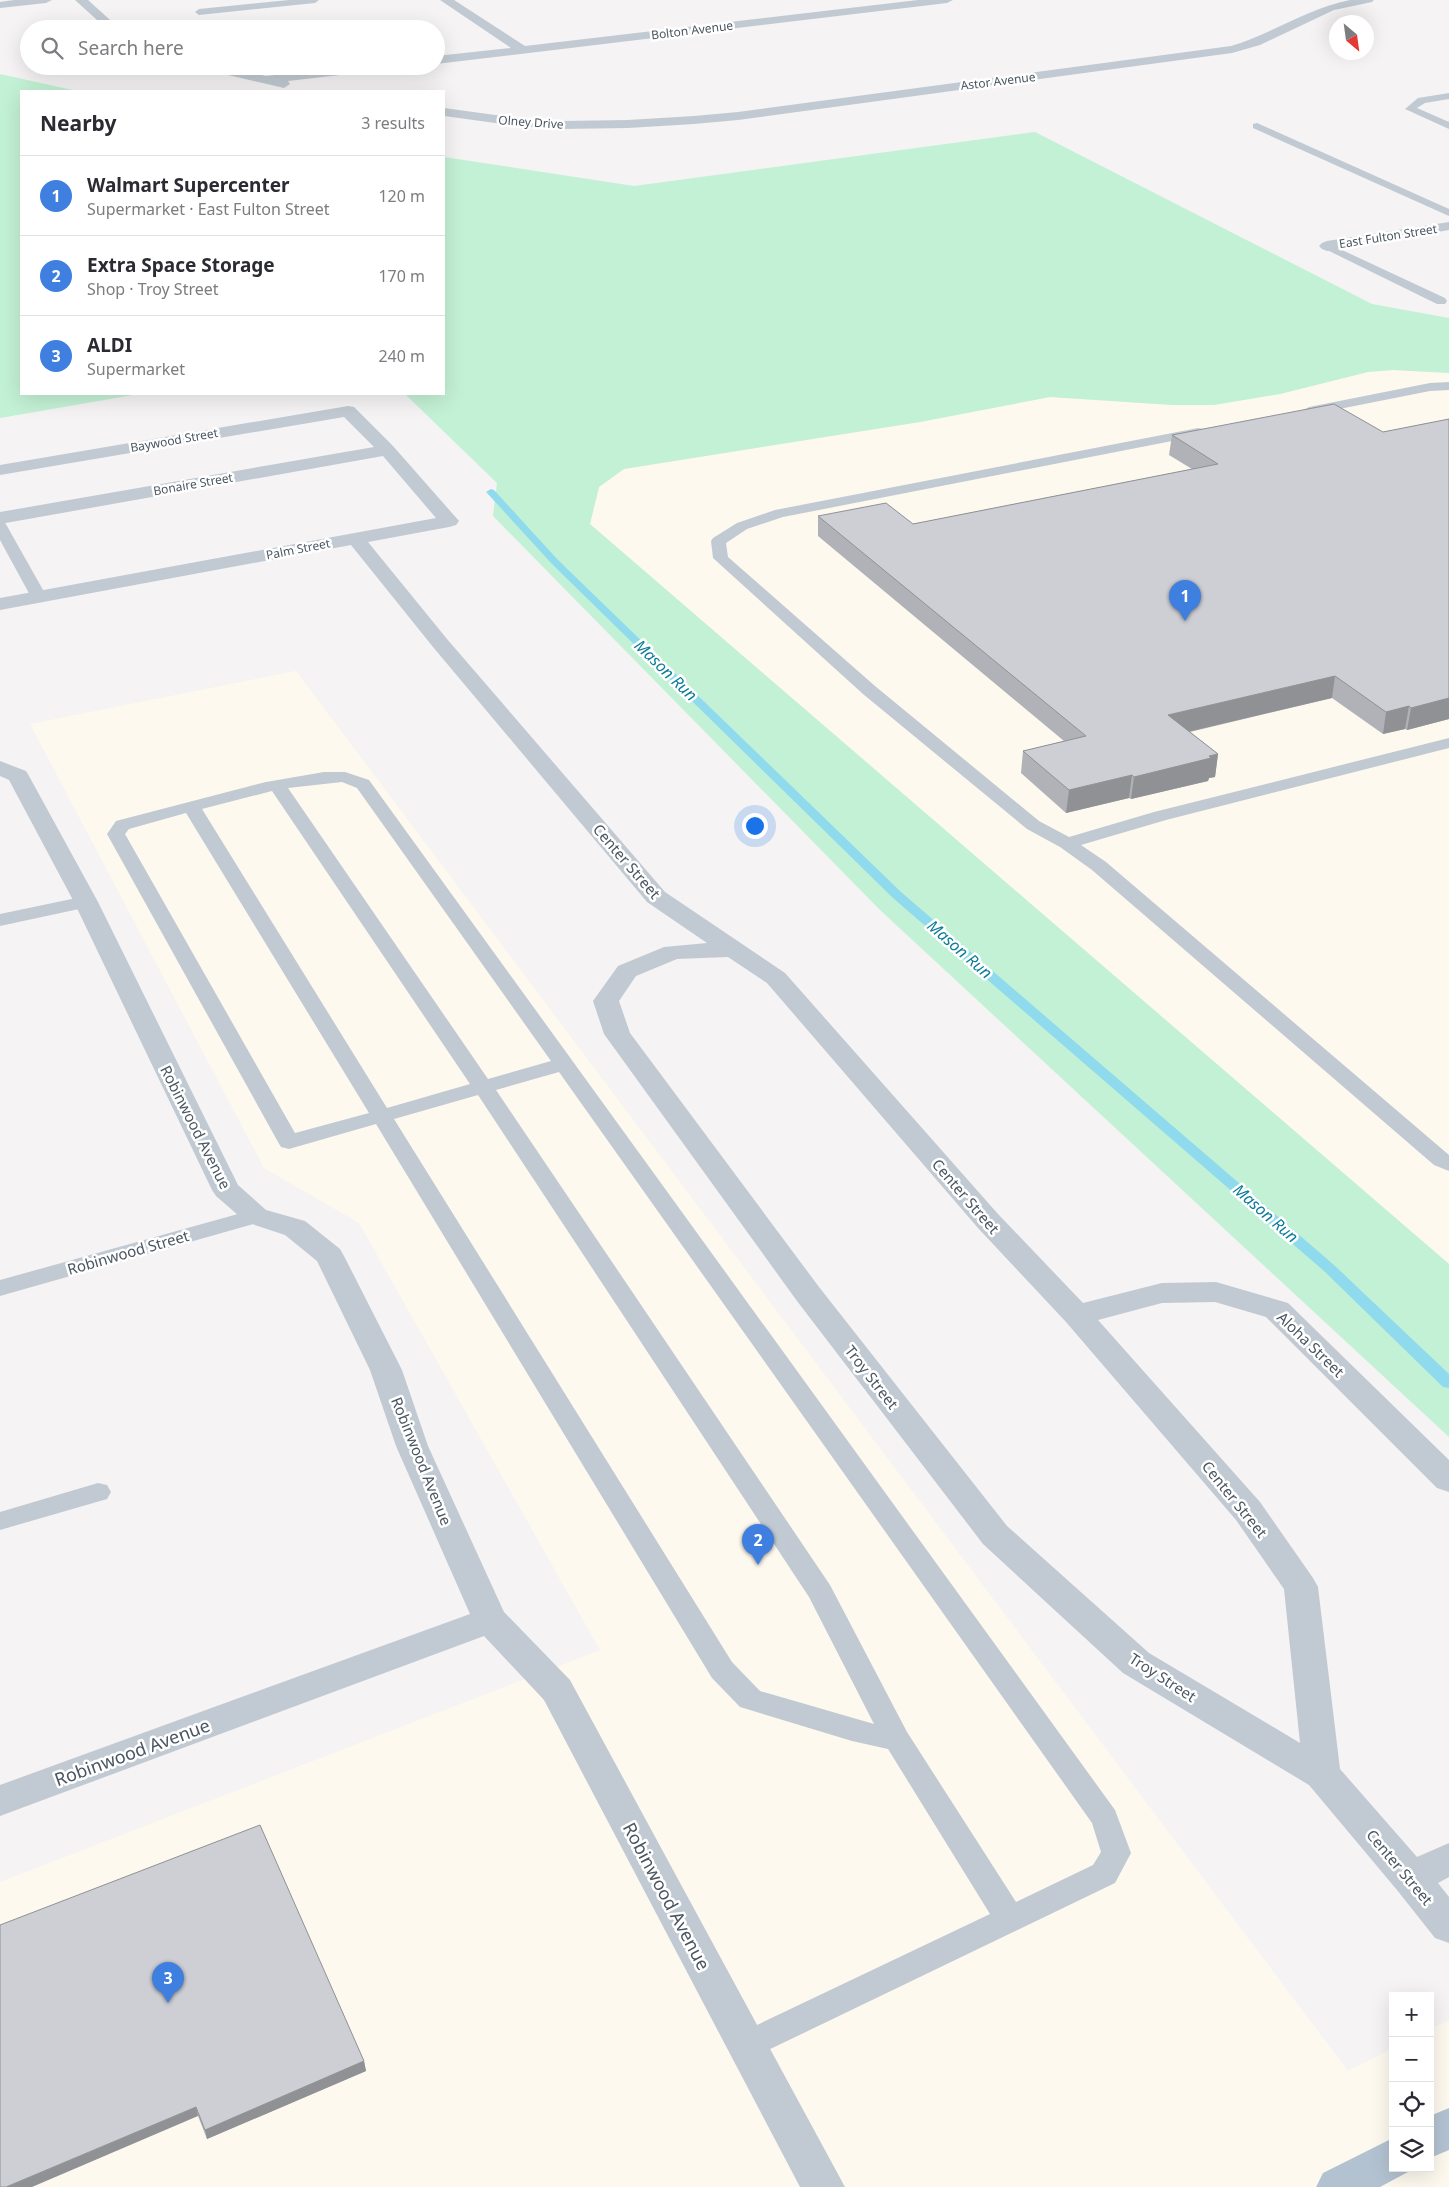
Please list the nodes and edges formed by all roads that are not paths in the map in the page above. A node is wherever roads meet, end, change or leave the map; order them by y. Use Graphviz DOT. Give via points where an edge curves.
graph roads {
  1 [pos="46,0"];
  2 [pos="82,0"];
  3 [pos="315,0"];
  4 [pos="446,0"];
  5 [pos="947,0"];
  6 [pos="1368,0"];
  7 [pos="0,5"];
  8 [pos="198,12"];
  9 [pos="104,20"];
  10 [pos="523,50"];
  11 [pos="445,59"];
  12 [pos="245,75"];
  13 [pos="308,75"];
  14 [pos="266,80"];
  15 [pos="301,87"];
  16 [pos="1449,96"];
  17 [pos="445,112"];
  18 [pos="619,124"];
  19 [pos="1257,126"];
  20 [pos="1449,126"];
  21 [pos="1449,213"];
  22 [pos="1449,226"];
  23 [pos="1326,246"];
  24 [pos="1441,301"];
  25 [pos="1449,386"];
  26 [pos="348,411"];
  27 [pos="1297,413"];
  28 [pos="1210,430"];
  29 [pos="387,450"];
  30 [pos="0,470"];
  31 [pos="0,518"];
  32 [pos="0,526"];
  33 [pos="355,538"];
  34 [pos="39,597"];
  35 [pos="0,604"];
  36 [pos="1449,743"];
  37 [pos="0,768"];
  38 [pos="278,786"];
  39 [pos="191,806"];
  40 [pos="1067,843"];
  41 [pos="86,902"];
  42 [pos="0,920"];
  43 [pos="730,949"];
  44 [pos="566,1064"];
  45 [pos="483,1087"];
  46 [pos="381,1116"];
  47 [pos="1449,1164"];
  48 [pos="256,1216"];
  49 [pos="0,1288"];
  50 [pos="1077,1315"];
  51 [pos="1449,1480"];
  52 [pos="98,1492"];
  53 [pos="0,1521"];
  54 [pos="490,1620"];
  55 [pos="898,1740"];
  56 [pos="1322,1774"];
  57 [pos="0,1801"];
  58 [pos="1449,1859"];
  59 [pos="1411,1878"];
  60 [pos="1010,1919"];
  61 [pos="1449,1926"];
  62 [pos="747,2045"];
  63 [pos="1449,2128"];
  64 [pos="1434,2136"];
  65 [pos="1389,2160"];
  66 [pos="823,2187"];
  67 [pos="1338,2187"];
  1 -- 7 [label="street"];
  2 -- 9 [label="street"];
  3 -- 8 [label="lane"];
  4 -- 10 [label="street"];
  5 -- 10 [label="street, Bolton Avenue"];
  6 -- 18 [label="street, Astor Avenue" via="1330,7 1256,42 1196,55 738,116"];
  10 -- 11 [label="street, Bolton Avenue"];
  12 -- 14 [label="street"];
  13 -- 14 [label="street"];
  14 -- 15 [label="street"];
  16 -- 20 [label="lane" via="1422,100 1410,109"];
  17 -- 18 [label="street, Olney Drive" via="551,124"];
  19 -- 21 [label="lane"];
  22 -- 23 [label="street, East Fulton Street"];
  23 -- 24 [label="lane"];
  25 -- 27 [label="lane"];
  26 -- 29 [label="street, Palm Street"];
  26 -- 30 [label="street, Baywood Street"];
  28 -- 40 [label="lane" via="780,513 742,526 718,541 721,558 869,690 1033,825"];
  29 -- 31 [label="street, Bonaire Street"];
  29 -- 33 [label="street, Palm Street" via="449,521"];
  32 -- 34 [label="lane"];
  33 -- 34 [label="street, Palm Street"];
  33 -- 43 [label="street, Center Street" via="656,897"];
  34 -- 35 [label="street, Palm Street"];
  36 -- 40 [label="lane" via="1160,816"];
  37 -- 41 [label="street, Robinwood Avenue" via="18,776"];
  38 -- 39 [label="lane"];
  38 -- 44 [label="lane" via="344,777 363,784"];
  38 -- 45 [label="lane"];
  39 -- 46 [label="lane"];
  39 -- 46 [label="lane" via="122,825 116,834 289,1142"];
  40 -- 47 [label="lane" via="1099,866"];
  41 -- 42 [label="lane"];
  41 -- 48 [label="street, Robinwood Avenue" via="226,1190"];
  43 -- 50 [label="street, Center Street" via="776,978 988,1221"];
  43 -- 56 [label="street, Troy Street" via="673,952 627,971 606,1001 617,1034 808,1294 995,1535 1136,1663"];
  44 -- 45 [label="lane"];
  44 -- 60 [label="lane" via="1105,1819 1116,1853 1104,1874"];
  45 -- 46 [label="lane"];
  45 -- 55 [label="lane" via="820,1592"];
  46 -- 55 [label="lane" via="722,1670 750,1699 852,1730"];
  48 -- 49 [label="lane, Robinwood Street"];
  48 -- 54 [label="street, Robinwood Avenue" via="294,1228 329,1256 386,1370 412,1446"];
  50 -- 51 [label="street, Aloha Street" via="1162,1293 1216,1292 1277,1310"];
  50 -- 56 [label="street, Center Street" via="1248,1511 1301,1587"];
  52 -- 53 [label="lane"];
  54 -- 57 [label="street, Robinwood Avenue"];
  54 -- 62 [label="street, Robinwood Avenue" via="557,1690"];
  55 -- 60 [label="lane"];
  56 -- 59 [label="street, Center Street"];
  58 -- 59 [label="street"];
  59 -- 61 [label="street, Center Street"];
  60 -- 62 [label="lane"];
  62 -- 66 [label="street, Robinwood Avenue"];
  63 -- 64 [label="main road"];
  65 -- 67 [label="main road"];
}
